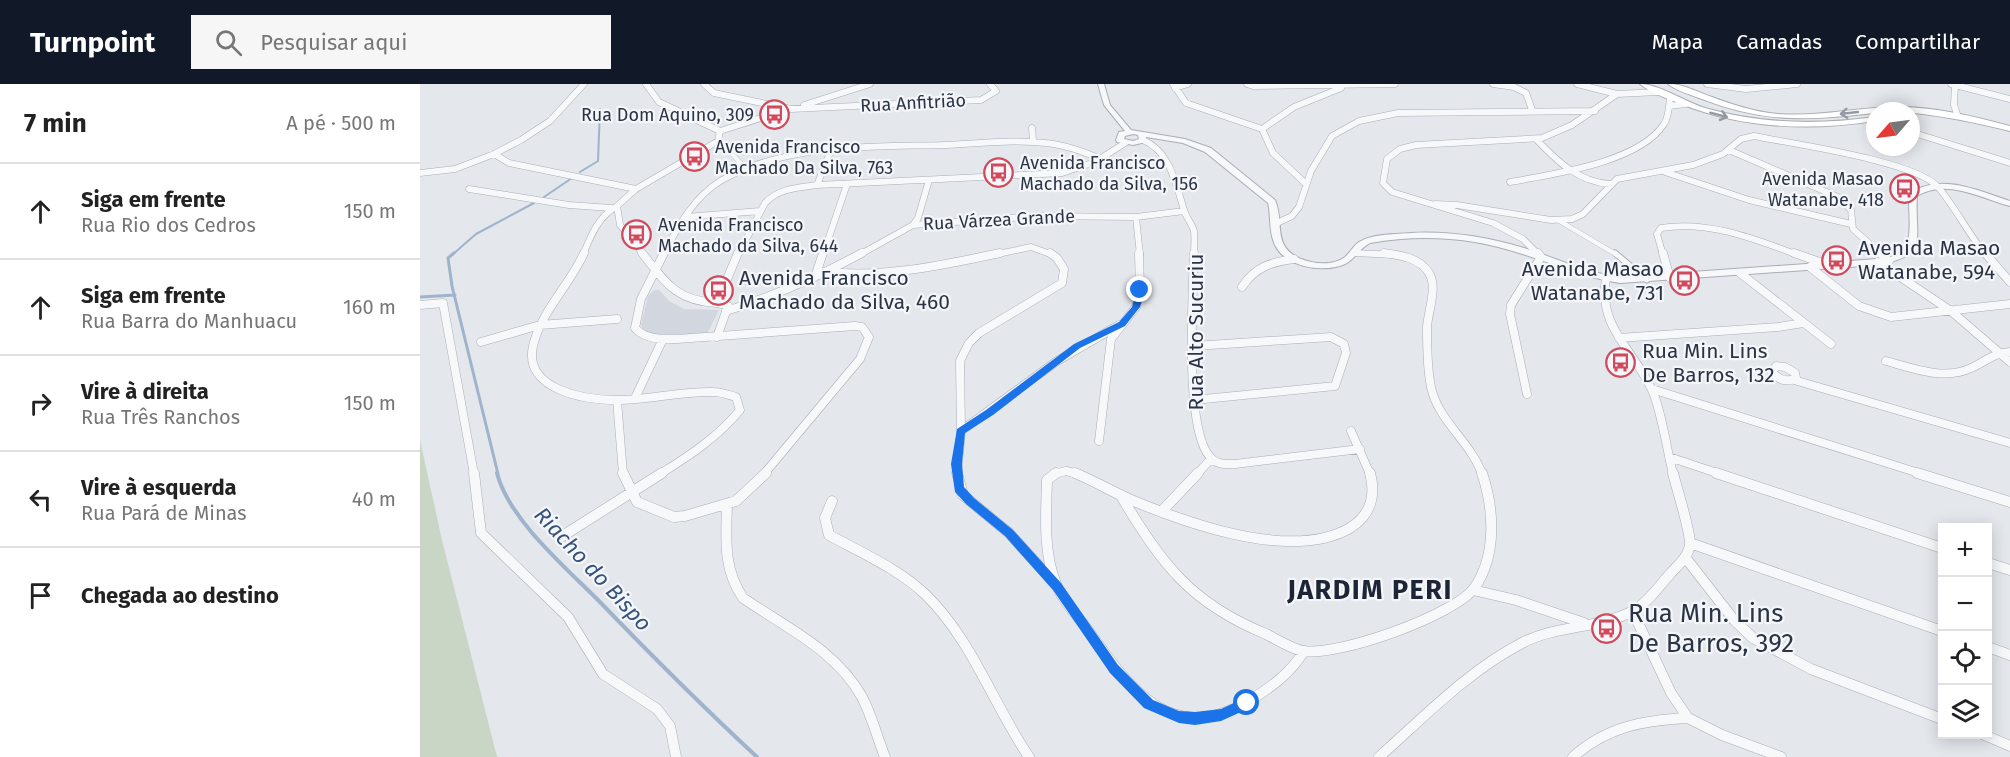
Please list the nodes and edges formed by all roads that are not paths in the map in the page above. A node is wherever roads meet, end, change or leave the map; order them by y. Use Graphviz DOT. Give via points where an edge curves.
graph roads {
  1 [pos="584,84"];
  2 [pos="646,84"];
  3 [pos="704,84"];
  4 [pos="870,84"];
  5 [pos="990,84"];
  6 [pos="1101,84"];
  7 [pos="1188,84"];
  8 [pos="1395,84"];
  9 [pos="1493,84"];
  10 [pos="1576,84"];
  11 [pos="1672,84"];
  12 [pos="1707,84"];
  13 [pos="1756,84"];
  14 [pos="1797,84"];
  15 [pos="1954,84"];
  16 [pos="1250,85"];
  17 [pos="1289,85"];
  18 [pos="1174,86"];
  19 [pos="1347,86"];
  20 [pos="1645,86"];
  21 [pos="1762,88"];
  22 [pos="1617,94"];
  23 [pos="1701,97"];
  24 [pos="2010,99"];
  25 [pos="1670,102"];
  26 [pos="817,104"];
  27 [pos="1686,104"];
  28 [pos="791,109"];
  29 [pos="1532,110"];
  30 [pos="1595,111"];
  31 [pos="1957,114"];
  32 [pos="1920,116"];
  33 [pos="1866,122"];
  34 [pos="1032,128"];
  35 [pos="1262,129"];
  36 [pos="2010,129"];
  37 [pos="720,131"];
  38 [pos="1129,132"];
  39 [pos="2010,134"];
  40 [pos="1920,135"];
  41 [pos="1143,137"];
  42 [pos="1536,139"];
  43 [pos="719,140"];
  44 [pos="1033,140"];
  45 [pos="1125,143"];
  46 [pos="831,150"];
  47 [pos="1729,150"];
  48 [pos="494,154"];
  49 [pos="1103,160"];
  50 [pos="2010,164"];
  51 [pos="747,170"];
  52 [pos="1571,170"];
  53 [pos="1662,171"];
  54 [pos="420,172"];
  55 [pos="929,180"];
  56 [pos="1510,182"];
  57 [pos="847,184"];
  58 [pos="1306,184"];
  59 [pos="1610,184"];
  60 [pos="817,185"];
  61 [pos="1937,186"];
  62 [pos="469,189"];
  63 [pos="636,189"];
  64 [pos="1435,204"];
  65 [pos="2010,204"];
  66 [pos="614,207"];
  67 [pos="760,211"];
  68 [pos="1184,211"];
  69 [pos="686,217"];
  70 [pos="1136,217"];
  71 [pos="1558,220"];
  72 [pos="1275,224"];
  73 [pos="1851,224"];
  74 [pos="913,225"];
  75 [pos="1353,253"];
  76 [pos="1541,256"];
  77 [pos="1294,259"];
  78 [pos="1889,261"];
  79 [pos="1878,262"];
  80 [pos="1828,265"];
  81 [pos="1810,267"];
  82 [pos="656,268"];
  83 [pos="827,272"];
  84 [pos="1740,273"];
  85 [pos="815,277"];
  86 [pos="1670,278"];
  87 [pos="1606,279"];
  88 [pos="1647,280"];
  89 [pos="2010,282"];
  90 [pos="1242,287"];
  91 [pos="717,303"];
  92 [pos="2010,304"];
  93 [pos="420,305"];
  94 [pos="726,311"];
  95 [pos="1951,311"];
  96 [pos="617,319"];
  97 [pos="1803,323"];
  98 [pos="1122,324"];
  99 [pos="540,325"];
  100 [pos="717,337"];
  101 [pos="1619,338"];
  102 [pos="663,339"];
  103 [pos="481,342"];
  104 [pos="1831,344"];
  105 [pos="1194,346"];
  106 [pos="1998,351"];
  107 [pos="2010,352"];
  108 [pos="1886,361"];
  109 [pos="2010,362"];
  110 [pos="1794,380"];
  111 [pos="1652,389"];
  112 [pos="1527,394"];
  113 [pos="635,398"];
  114 [pos="617,400"];
  115 [pos="1194,400"];
  116 [pos="961,431"];
  117 [pos="1351,431"];
  118 [pos="1099,441"];
  119 [pos="2010,443"];
  120 [pos="1360,449"];
  121 [pos="1669,456"];
  122 [pos="1210,459"];
  123 [pos="631,492"];
  124 [pos="1121,496"];
  125 [pos="831,501"];
  126 [pos="2010,502"];
  127 [pos="727,505"];
  128 [pos="1162,511"];
  129 [pos="561,537"];
  130 [pos="1690,543"];
  131 [pos="1938,547"];
  132 [pos="1685,557"];
  133 [pos="1992,564"];
  134 [pos="2010,570"];
  135 [pos="1057,587"];
  136 [pos="1473,590"];
  137 [pos="1633,612"];
  138 [pos="1584,623"];
  139 [pos="1939,631"];
  140 [pos="1992,648"];
  141 [pos="1304,651"];
  142 [pos="2010,655"];
  143 [pos="1938,717"];
  144 [pos="1688,718"];
  145 [pos="1992,739"];
  146 [pos="2010,746"];
  147 [pos="676,757"];
  148 [pos="885,757"];
  149 [pos="1029,757"];
  150 [pos="1379,757"];
  151 [pos="1573,757"];
  152 [pos="1781,757"];
  1 -- 48 [label="street" via="550,122"];
  2 -- 37 [label="street" via="659,102"];
  3 -- 28 [label="street" via="714,93"];
  4 -- 26 [label="street"];
  5 -- 26 [label="street, Rua Anfitrião" via="996,91 981,100"];
  6 -- 38 [label="street" via="1107,105"];
  7 -- 18 [label="street"];
  8 -- 19 [label="street"];
  9 -- 29 [label="street" via="1526,93"];
  10 -- 22 [label="street"];
  11 -- 23 [label="main road"];
  12 -- 21 [label="street"];
  12 -- 23 [label="street"];
  13 -- 21 [label="street"];
  14 -- 21 [label="street"];
  15 -- 24 [label="street"];
  15 -- 31 [label="street"];
  16 -- 17 [label="street"];
  17 -- 19 [label="street"];
  18 -- 35 [label="street" via="1192,106"];
  19 -- 35 [label="street" via="1294,107"];
  20 -- 22 [label="street"];
  20 -- 25 [label="main road"];
  22 -- 30 [label="street"];
  23 -- 27 [label="main road"];
  31 -- 23 [label="main road, one-way" via="1894,109 1785,117"];
  25 -- 27 [label="main road"];
  25 -- 52 [label="street" via="1664,125 1642,144"];
  26 -- 28 [label="street"];
  27 -- 33 [label="main road, one-way" via="1727,117 1774,125"];
  28 -- 37 [label="street"];
  29 -- 30 [label="street"];
  29 -- 58 [label="street" via="1389,114 1367,119 1332,136"];
  30 -- 42 [label="street" via="1570,127"];
  31 -- 36 [label="main road"];
  32 -- 39 [label="main road"];
  34 -- 44 [label="street"];
  35 -- 58 [label="street" via="1273,153"];
  37 -- 43 [label="street"];
  38 -- 41 [label="street" via="1138,132"];
  38 -- 45 [label="street" via="1120,136"];
  40 -- 50 [label="street"];
  41 -- 45 [label="street" via="1137,143"];
  41 -- 68 [label="street, Rua Alto Sucuriu" via="1155,145 1170,168"];
  41 -- 72 [label="street" via="1185,141 1208,150 1269,199"];
  42 -- 52 [label="street"];
  42 -- 64 [label="street" via="1413,144 1389,156 1383,172 1386,188"];
  43 -- 51 [label="street"];
  43 -- 63 [label="street"];
  44 -- 46 [label="street"];
  44 -- 49 [label="street" via="1054,142"];
  45 -- 49 [label="street"];
  46 -- 51 [label="street" via="785,157"];
  46 -- 60 [label="street"];
  47 -- 53 [label="street" via="1693,165"];
  47 -- 61 [label="street" via="1741,139 1764,136 1889,164 1917,173"];
  47 -- 73 [label="street" via="1838,198 1851,210"];
  48 -- 54 [label="street" via="454,169"];
  48 -- 63 [label="street" via="509,163"];
  49 -- 55 [label="street" via="1062,173"];
  51 -- 69 [label="street" via="706,192"];
  52 -- 56 [label="street"];
  52 -- 59 [label="street" via="1594,184"];
  53 -- 59 [label="street" via="1624,177"];
  53 -- 73 [label="street" via="1749,200"];
  55 -- 57 [label="street"];
  55 -- 74 [label="street"];
  57 -- 60 [label="street"];
  57 -- 85 [label="street"];
  58 -- 72 [label="street" via="1299,207 1292,216"];
  59 -- 71 [label="street" via="1583,214"];
  60 -- 67 [label="street" via="771,197"];
  61 -- 65 [label="street" via="1966,190"];
  61 -- 78 [label="street" via="1927,186 1914,195 1913,243 1904,256"];
  61 -- 89 [label="street" via="1980,248"];
  62 -- 66 [label="street" via="569,205"];
  63 -- 66 [label="street"];
  64 -- 71 [label="street"];
  64 -- 76 [label="street" via="1518,234"];
  66 -- 82 [label="street" via="620,225"];
  66 -- 99 [label="street" via="602,215 578,265"];
  67 -- 69 [label="street"];
  67 -- 91 [label="street"];
  68 -- 70 [label="street, Rua Várzea Grande"];
  68 -- 105 [label="street, Rua Alto Sucuriu" via="1194,232 1195,245"];
  69 -- 82 [label="street"];
  70 -- 74 [label="street, Rua Várzea Grande" via="1037,216"];
  70 -- 98 [label="street" via="1140,290 1136,307"];
  71 -- 88 [label="street" via="1609,248"];
  72 -- 77 [label="street" via="1279,245"];
  73 -- 78 [label="street"];
  74 -- 83 [label="street, Rua Várzea Grande"];
  75 -- 76 [label="street" via="1368,241 1437,236 1492,241"];
  75 -- 77 [label="street" via="1342,262 1328,265"];
  75 -- 136 [label="street" via="1405,257 1425,268 1432,279 1427,330 1431,388 1443,413 1481,468 1490,505 1489,545"];
  76 -- 87 [label="street"];
  76 -- 112 [label="street" via="1515,297 1510,314"];
  77 -- 90 [label="street" via="1264,265 1252,272"];
  78 -- 79 [label="street"];
  79 -- 80 [label="street"];
  79 -- 95 [label="street"];
  80 -- 81 [label="street"];
  80 -- 86 [label="street" via="1715,229 1668,225 1657,234"];
  81 -- 84 [label="street"];
  81 -- 95 [label="street" via="1870,312 1902,317"];
  82 -- 91 [label="street" via="668,285 684,297"];
  82 -- 102 [label="street" via="638,306 635,328 649,337"];
  83 -- 85 [label="street, Rua Várzea Grande"];
  83 -- 116 [label="street" via="856,275 925,269 1031,247 1060,260 1065,278 1059,286 986,329 965,349 960,370"];
  84 -- 86 [label="street"];
  84 -- 97 [label="street"];
  85 -- 94 [label="street, Rua Várzea Grande"];
  86 -- 88 [label="street"];
  87 -- 88 [label="street"];
  87 -- 101 [label="street" via="1607,318"];
  91 -- 94 [label="street" via="726,304"];
  92 -- 95 [label="street"];
  93 -- 147 [label="street" via="443,303 471,452 481,533 568,617 603,674 657,709 670,726"];
  94 -- 100 [label="street"];
  95 -- 106 [label="street"];
  96 -- 99 [label="street"];
  97 -- 101 [label="street"];
  97 -- 104 [label="street"];
  98 -- 116 [label="street" via="1077,346"];
  98 -- 118 [label="street" via="1111,339 1108,352"];
  99 -- 103 [label="street"];
  99 -- 114 [label="street" via="531,357 540,379 573,394"];
  100 -- 102 [label="street"];
  100 -- 127 [label="street" via="849,325 862,327 869,337 856,366 781,456 758,483"];
  101 -- 111 [label="street"];
  102 -- 113 [label="street"];
  105 -- 115 [label="street, Rua Alto Sucuriu"];
  105 -- 115 [label="street" via="1332,337 1346,348 1335,386"];
  106 -- 107 [label="street"];
  106 -- 108 [label="street" via="1971,368 1949,373"];
  106 -- 109 [label="street"];
  110 -- 119 [label="street"];
  111 -- 121 [label="street"];
  111 -- 126 [label="street"];
  113 -- 114 [label="street"];
  113 -- 123 [label="street" via="726,393 736,397 740,410 727,425 681,460"];
  114 -- 123 [label="street" via="622,471"];
  115 -- 122 [label="street, Rua Alto Sucuriu" via="1202,443"];
  116 -- 135 [label="street" via="959,489 1009,533"];
  117 -- 120 [label="street"];
  120 -- 122 [label="street" via="1234,464"];
  120 -- 128 [label="street" via="1373,485 1371,505 1360,521 1334,535 1311,539 1249,538 1217,532"];
  121 -- 130 [label="street"];
  121 -- 131 [label="street"];
  122 -- 128 [label="street"];
  123 -- 127 [label="street" via="643,505 674,517"];
  123 -- 129 [label="street"];
  124 -- 128 [label="street"];
  124 -- 135 [label="street" via="1065,470 1047,480 1047,536"];
  124 -- 141 [label="street" via="1156,552 1179,581 1204,603"];
  125 -- 149 [label="street" via="824,520 829,535 909,580 939,608 971,654 1009,728"];
  127 -- 148 [label="street" via="726,552 735,589 842,669 863,698"];
  130 -- 132 [label="street"];
  130 -- 139 [label="street"];
  132 -- 137 [label="street"];
  132 -- 143 [label="street" via="1753,638 1810,669"];
  133 -- 134 [label="street"];
  135 -- 141 [label="street" via="1124,681 1148,704 1179,717 1208,718 1247,703 1290,672"];
  136 -- 138 [label="street"];
  136 -- 141 [label="street" via="1402,631 1356,646"];
  137 -- 138 [label="street"];
  137 -- 144 [label="street" via="1671,693"];
  138 -- 150 [label="street" via="1543,633 1501,656 1450,693"];
  140 -- 142 [label="street"];
  144 -- 151 [label="street" via="1626,725 1593,740"];
  144 -- 152 [label="street"];
  145 -- 146 [label="street"];
}
